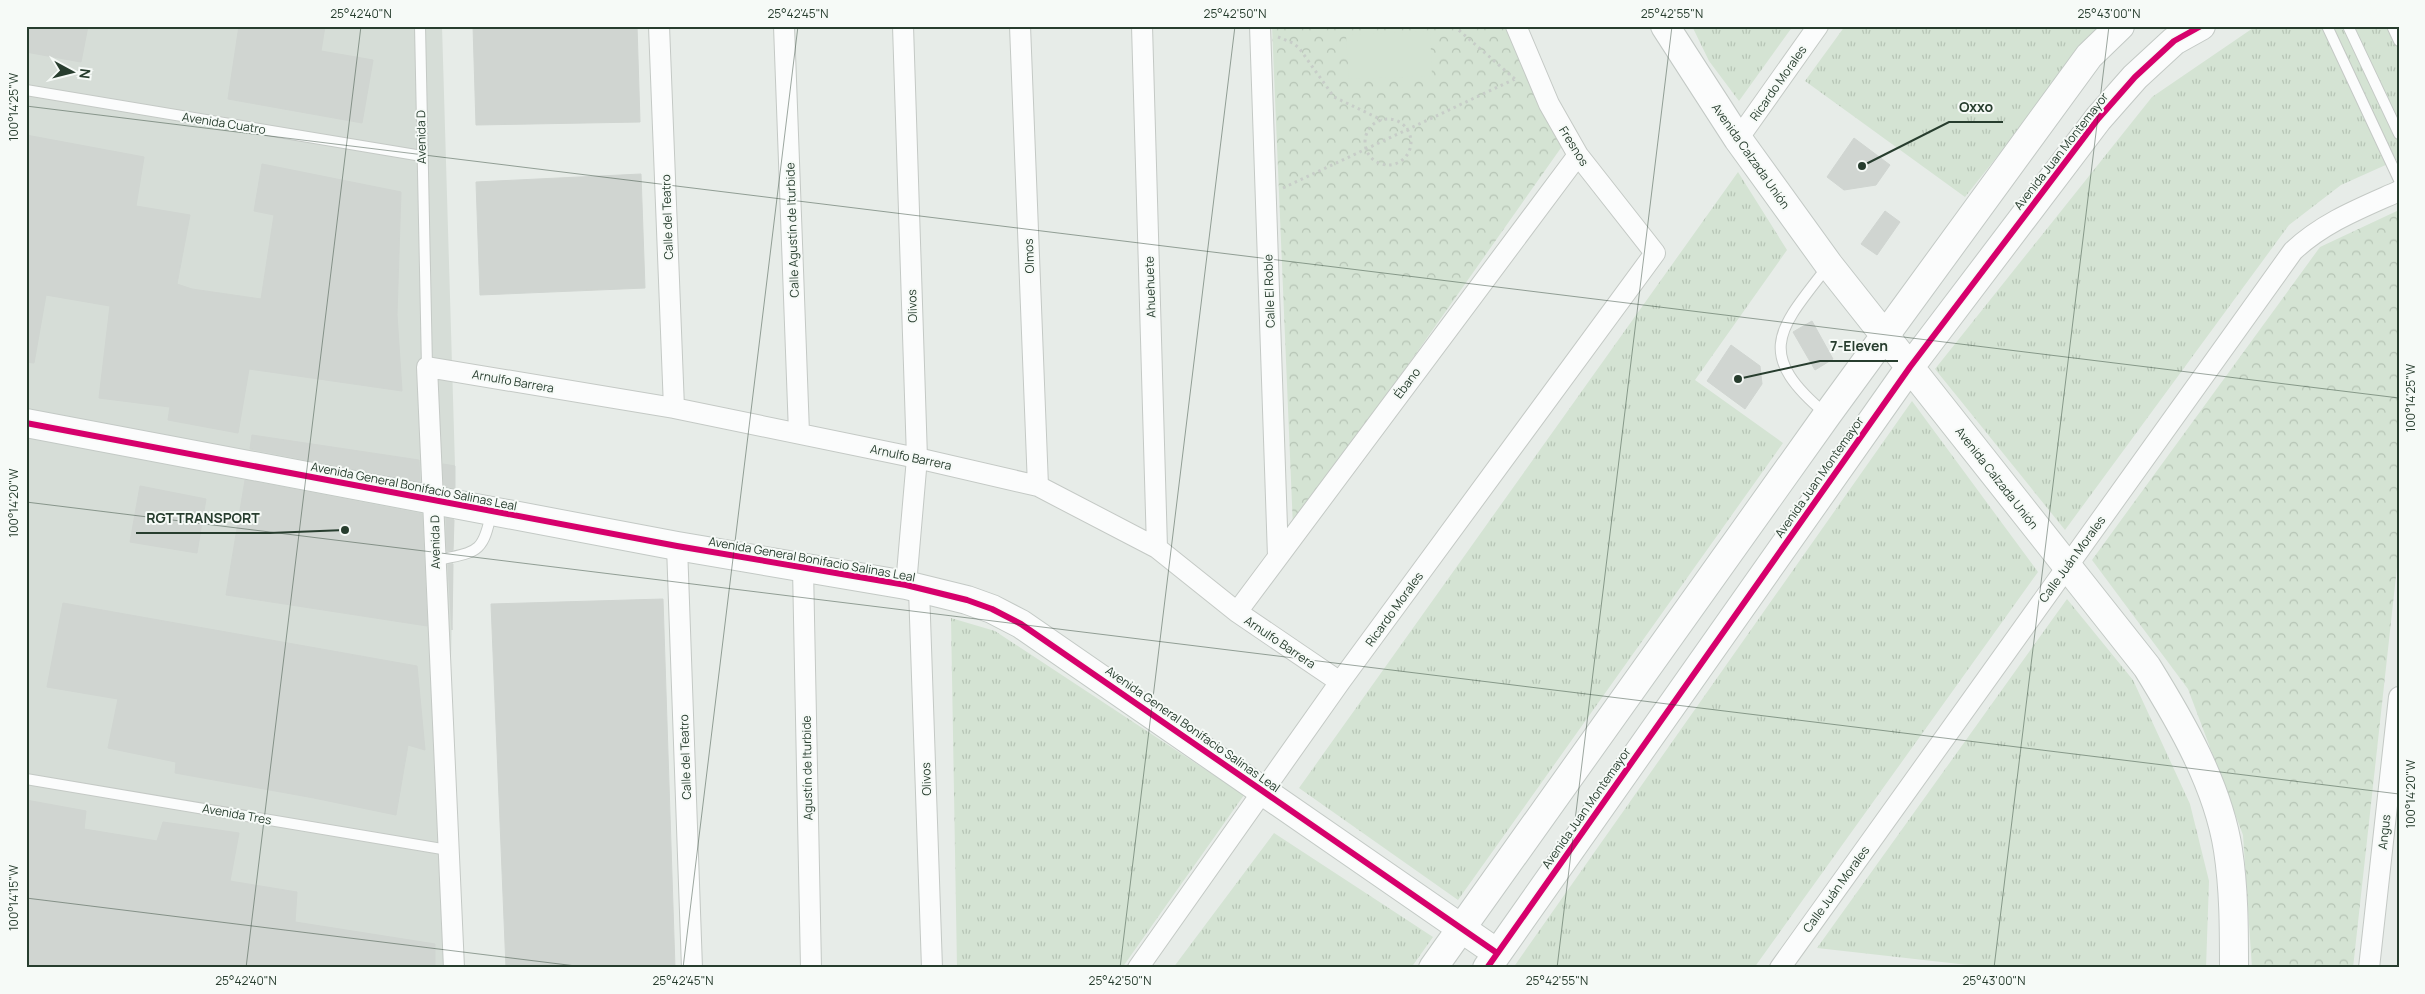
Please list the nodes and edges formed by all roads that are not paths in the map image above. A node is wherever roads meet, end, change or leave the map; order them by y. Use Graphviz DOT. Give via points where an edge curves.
graph roads {
  1 [pos="420,26"];
  2 [pos="659,26"];
  3 [pos="784,26"];
  4 [pos="903,26"];
  5 [pos="1020,26"];
  6 [pos="1142,26"];
  7 [pos="1516,26"];
  8 [pos="1664,26"];
  9 [pos="1818,26"];
  10 [pos="2120,26"];
  11 [pos="2201,26"];
  12 [pos="2326,26"];
  13 [pos="2348,26"];
  14 [pos="2392,26"];
  15 [pos="1260,29"];
  16 [pos="2399,42"];
  17 [pos="26,90"];
  18 [pos="2399,134"];
  19 [pos="1738,139"];
  20 [pos="1578,155"];
  21 [pos="422,156"];
  22 [pos="2399,180"];
  23 [pos="2399,191"];
  24 [pos="1655,253"];
  25 [pos="1829,265"];
  26 [pos="1885,336"];
  27 [pos="427,367"];
  28 [pos="1910,367"];
  29 [pos="674,408"];
  30 [pos="1827,415"];
  31 [pos="26,423"];
  32 [pos="799,433"];
  33 [pos="917,458"];
  34 [pos="1038,486"];
  35 [pos="434,501"];
  36 [pos="492,512"];
  37 [pos="677,546"];
  38 [pos="1158,548"];
  39 [pos="1278,556"];
  40 [pos="435,561"];
  41 [pos="2066,567"];
  42 [pos="803,568"];
  43 [pos="912,587"];
  44 [pos="1237,612"];
  45 [pos="1340,682"];
  46 [pos="2399,697"];
  47 [pos="26,779"];
  48 [pos="1263,791"];
  49 [pos="448,850"];
  50 [pos="1461,929"];
  51 [pos="1492,961"];
  52 [pos="1784,967"];
  53 [pos="454,968"];
  54 [pos="692,968"];
  55 [pos="811,968"];
  56 [pos="932,968"];
  57 [pos="1138,968"];
  58 [pos="1433,968"];
  59 [pos="2234,968"];
  60 [pos="2369,968"];
  1 -- 21 [label="lane, Avenida D"];
  2 -- 29 [label="street, Calle del Teatro"];
  3 -- 32 [label="street, Calle Agustín de Iturbide"];
  4 -- 33 [label="street, Olivos"];
  5 -- 34 [label="street, Olmos"];
  6 -- 38 [label="street, Ahuehuete"];
  7 -- 20 [label="street, Fresnos" via="1534,70"];
  8 -- 19 [label="street, Avenida Calzada Unión"];
  9 -- 19 [label="street, Ricardo Morales"];
  10 -- 26 [label="street" via="2089,56"];
  11 -- 28 [label="street, Avenida Juan Montemayor" via="2174,41 2135,77 2098,119"];
  12 -- 22 [label="lane"];
  13 -- 18 [label="lane"];
  14 -- 16 [label="lane"];
  15 -- 39 [label="street, Calle El Roble"];
  17 -- 21 [label="lane, Avenida Cuatro"];
  19 -- 25 [label="street, Avenida Calzada Unión"];
  20 -- 24 [label="street, Fresnos"];
  20 -- 39 [label="street, Ébano"];
  21 -- 27 [label="lane, Avenida D"];
  23 -- 41 [label="street, Calle Juán Morales" via="2326,225 2293,251"];
  24 -- 45 [label="street, Ricardo Morales"];
  25 -- 26 [label="street, Avenida Calzada Unión"];
  25 -- 30 [label="lane" via="1792,313 1780,346 1783,364 1792,383"];
  26 -- 28 [label="street, Avenida Calzada Unión"];
  26 -- 30 [label="street"];
  27 -- 29 [label="street, Arnulfo Barrera"];
  27 -- 35 [label="street, Avenida D"];
  28 -- 41 [label="street, Avenida Calzada Unión"];
  28 -- 51 [label="street, Avenida Juan Montemayor"];
  29 -- 32 [label="street, Arnulfo Barrera"];
  30 -- 50 [label="street"];
  31 -- 35 [label="street, Avenida General Bonifacio Salinas Leal"];
  32 -- 33 [label="street, Arnulfo Barrera"];
  33 -- 34 [label="street, Arnulfo Barrera"];
  33 -- 43 [label="street, Olivos"];
  34 -- 38 [label="street, Arnulfo Barrera"];
  35 -- 36 [label="street, Avenida General Bonifacio Salinas Leal"];
  35 -- 40 [label="street, Avenida D"];
  36 -- 37 [label="street, Avenida General Bonifacio Salinas Leal"];
  36 -- 40 [label="lane" via="485,540 479,547 470,553"];
  37 -- 42 [label="street, Avenida General Bonifacio Salinas Leal"];
  37 -- 54 [label="street, Calle del Teatro"];
  38 -- 44 [label="street, Arnulfo Barrera"];
  39 -- 44 [label="street, Ébano"];
  40 -- 49 [label="street, Avenida D"];
  41 -- 52 [label="street, Calle Juán Morales"];
  41 -- 59 [label="street, Avenida Calzada Unión" via="2147,667 2198,757 2228,849"];
  42 -- 43 [label="street, Avenida General Bonifacio Salinas Leal"];
  42 -- 55 [label="street, Agustín de Iturbide"];
  43 -- 48 [label="street, Avenida General Bonifacio Salinas Leal" via="967,600 1021,624"];
  43 -- 56 [label="street, Olivos"];
  44 -- 45 [label="street, Arnulfo Barrera"];
  45 -- 48 [label="street, Ricardo Morales"];
  46 -- 60 [label="street, Angus"];
  47 -- 49 [label="lane, Avenida Tres"];
  48 -- 50 [label="street, Avenida General Bonifacio Salinas Leal"];
  48 -- 57 [label="street, Ricardo Morales"];
  49 -- 53 [label="street, Avenida D"];
  50 -- 51 [label="street, Avenida General Bonifacio Salinas Leal"];
  50 -- 58 [label="street"];
}
